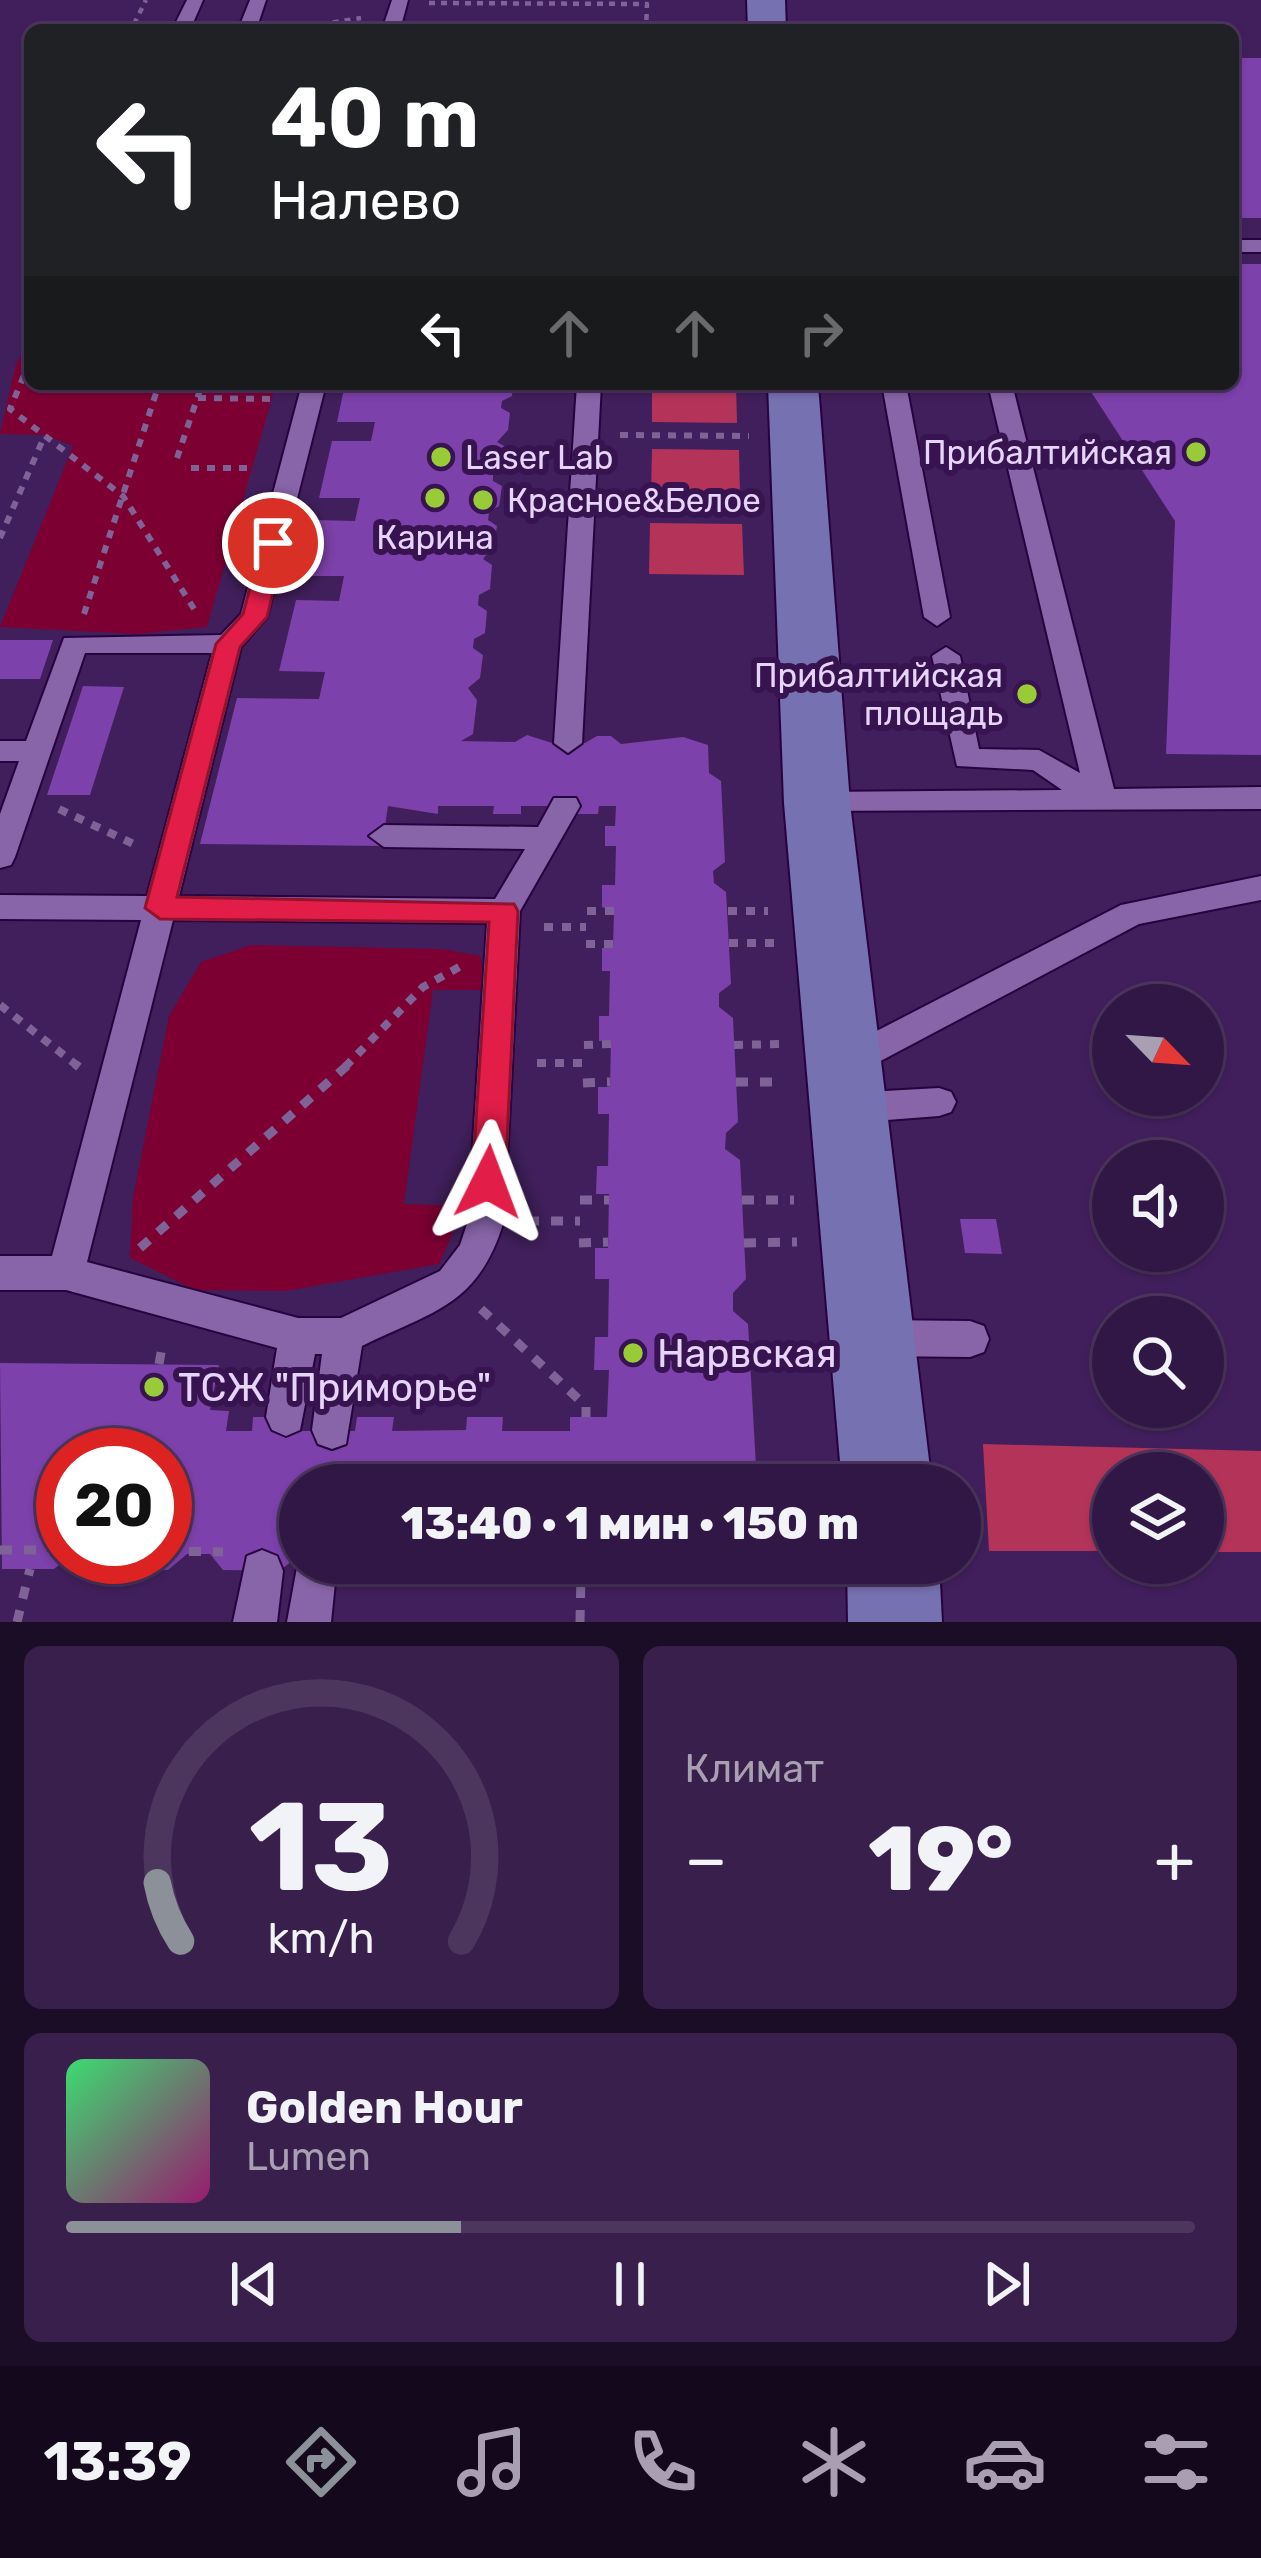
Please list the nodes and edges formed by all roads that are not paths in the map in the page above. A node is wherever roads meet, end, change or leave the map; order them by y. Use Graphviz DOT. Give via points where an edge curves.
graph roads {
  1 [pos="589,390"];
  2 [pos="895,390"];
  3 [pos="1001,390"];
  4 [pos="312,392"];
  5 [pos="778,410"];
  6 [pos="937,617"];
  7 [pos="222,644"];
  8 [pos="946,656"];
  9 [pos="568,743"];
  10 [pos="0,751"];
  11 [pos="36,751"];
  12 [pos="1261,798"];
  13 [pos="1102,802"];
  14 [pos="817,803"];
  15 [pos="565,806"];
  16 [pos="384,836"];
  17 [pos="547,838"];
  18 [pos="0,857"];
  19 [pos="1261,888"];
  20 [pos="0,907"];
  21 [pos="160,908"];
  22 [pos="503,919"];
  23 [pos="818,1074"];
  24 [pos="939,1102"];
  25 [pos="0,1273"];
  26 [pos="66,1273"];
  27 [pos="298,1336"];
  28 [pos="344,1336"];
  29 [pos="872,1338"];
  30 [pos="970,1339"];
  31 [pos="286,1417"];
  32 [pos="332,1430"];
  33 [pos="885,1464"];
  34 [pos="248,1561"];
  35 [pos="314,1584"];
  36 [pos="894,1584"];
  37 [pos="255,1622"];
  38 [pos="309,1622"];
  39 [pos="895,1622"];
  1 -- 9 [label="lane"];
  2 -- 6 [label="lane"];
  3 -- 13 [label="lane"];
  4 -- 7 [label="lane" via="254,617"];
  5 -- 14 [label="street"];
  7 -- 11 [label="lane" via="74,644"];
  7 -- 21 [label="lane"];
  8 -- 13 [label="lane" via="968,759 1039,760"];
  10 -- 11 [label="lane"];
  11 -- 18 [label="lane"];
  12 -- 13 [label="lane"];
  13 -- 14 [label="lane"];
  14 -- 23 [label="street"];
  15 -- 17 [label="lane"];
  16 -- 17 [label="lane"];
  17 -- 22 [label="lane"];
  19 -- 23 [label="lane" via="1132,913"];
  20 -- 21 [label="lane"];
  21 -- 22 [label="lane"];
  21 -- 26 [label="lane"];
  22 -- 28 [label="lane" via="486,1221 476,1253 453,1283"];
  23 -- 24 [label="lane"];
  23 -- 29 [label="street"];
  25 -- 26 [label="lane"];
  26 -- 27 [label="lane"];
  27 -- 28 [label="lane"];
  27 -- 31 [label="lane"];
  28 -- 32 [label="lane"];
  29 -- 30 [label="lane"];
  29 -- 33 [label="street"];
  34 -- 37 [label="lane"];
  35 -- 38 [label="lane"];
  36 -- 39 [label="street"];
}
